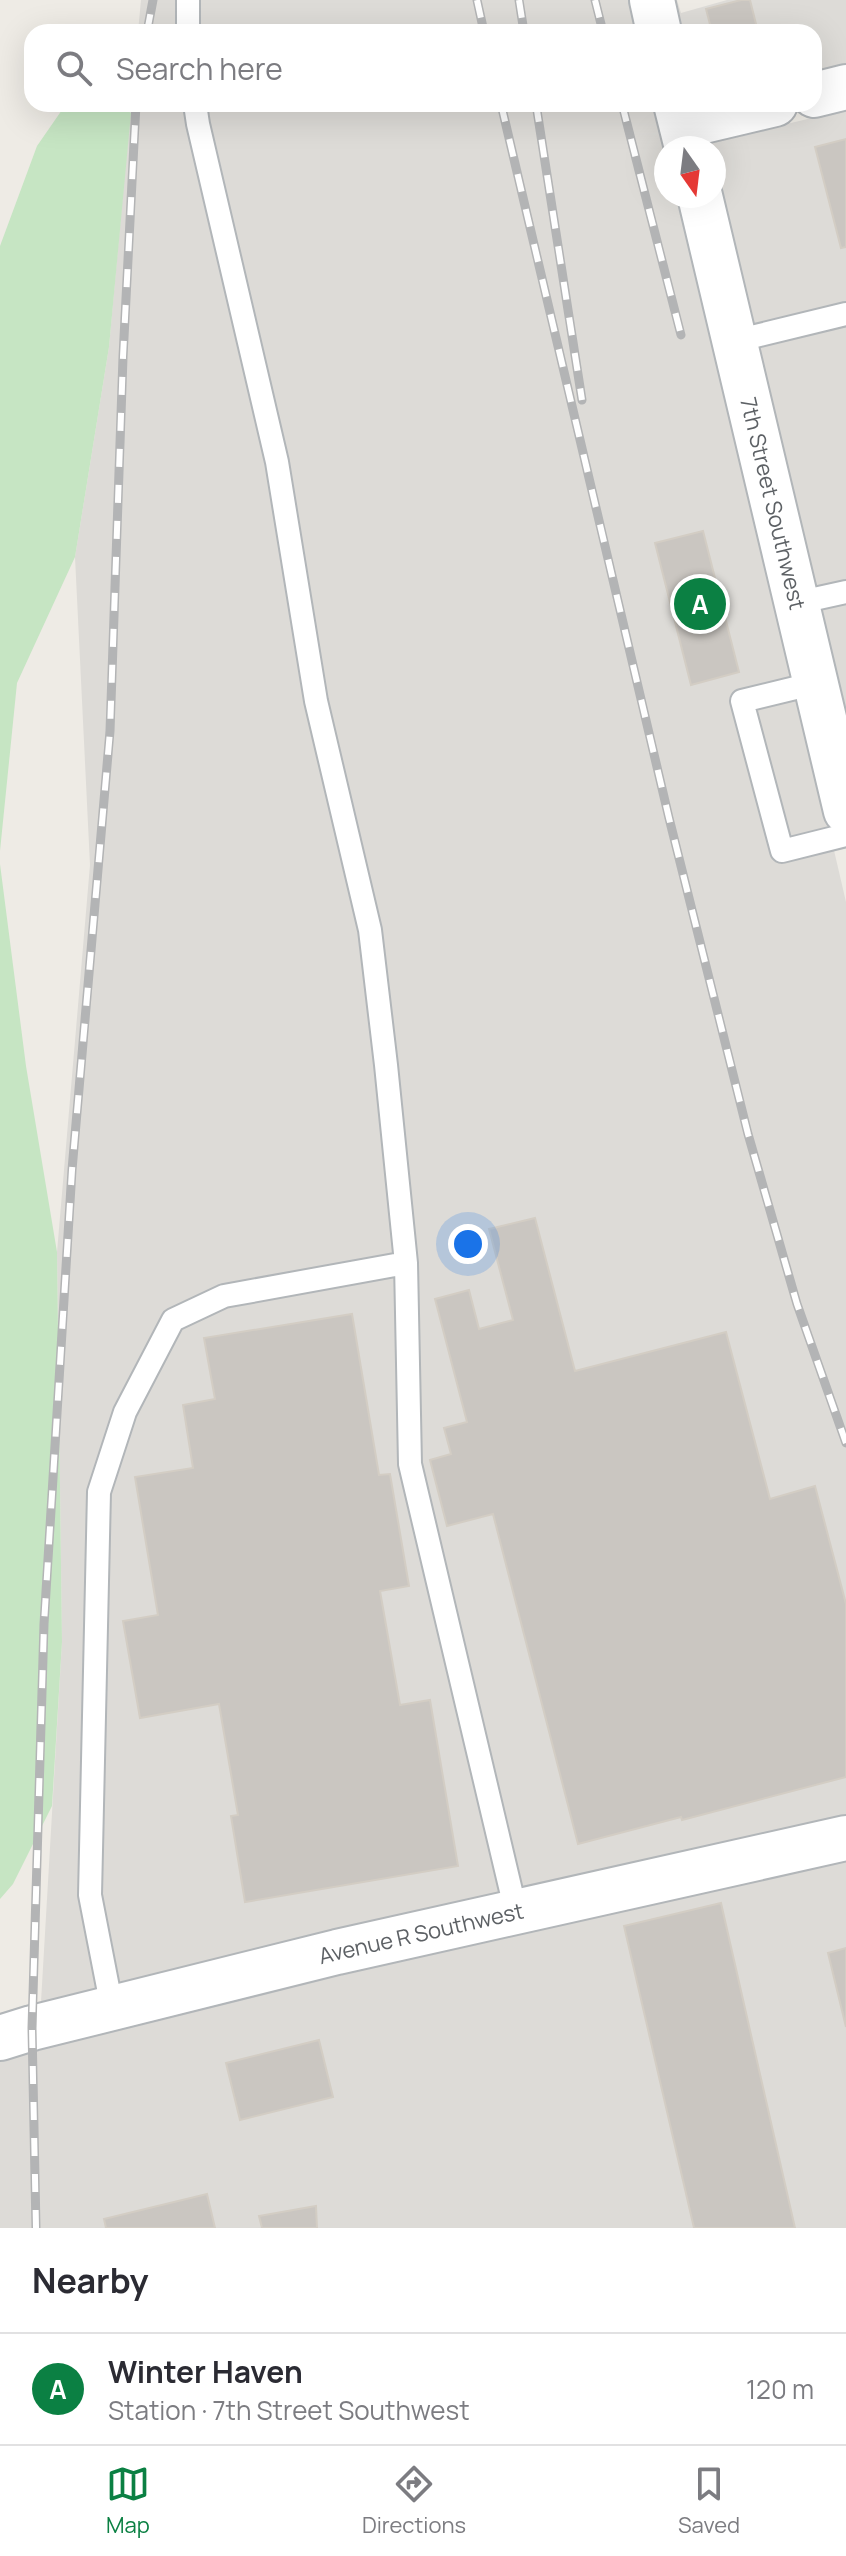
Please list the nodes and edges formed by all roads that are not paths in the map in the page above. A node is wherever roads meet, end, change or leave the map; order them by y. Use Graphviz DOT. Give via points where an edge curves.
graph roads {
  1 [pos="188,0"];
  2 [pos="652,0"];
  3 [pos="188,24"];
  4 [pos="657,24"];
  5 [pos="846,87"];
  6 [pos="822,93"];
  7 [pos="196,112"];
  8 [pos="741,112"];
  9 [pos="682,126"];
  10 [pos="703,208"];
  11 [pos="846,314"];
  12 [pos="735,341"];
  13 [pos="846,592"];
  14 [pos="796,603"];
  15 [pos="816,683"];
  16 [pos="846,811"];
  17 [pos="846,835"];
  18 [pos="406,1263"];
  19 [pos="846,1838"];
  20 [pos="516,1912"];
  21 [pos="112,2008"];
  22 [pos="0,2038"];
  1 -- 3 [label="lane"];
  2 -- 4 [label="street"];
  5 -- 6 [label="street"];
  7 -- 18 [label="lane" via="277,462 316,701 370,930"];
  8 -- 9 [label="street"];
  10 -- 12 [label="street, 7th Street Southwest"];
  11 -- 12 [label="lane"];
  12 -- 14 [label="street, 7th Street Southwest"];
  13 -- 14 [label="lane"];
  14 -- 15 [label="street, 7th Street Southwest"];
  15 -- 16 [label="street, 7th Street Southwest"];
  15 -- 17 [label="lane" via="742,701 782,851"];
  18 -- 20 [label="lane" via="410,1464"];
  18 -- 21 [label="lane" via="224,1296 173,1320 125,1412 99,1492 90,1895"];
  19 -- 20 [label="street, Avenue R Southwest"];
  20 -- 21 [label="street, Avenue R Southwest"];
  21 -- 22 [label="street, Avenue R Southwest"];
}
